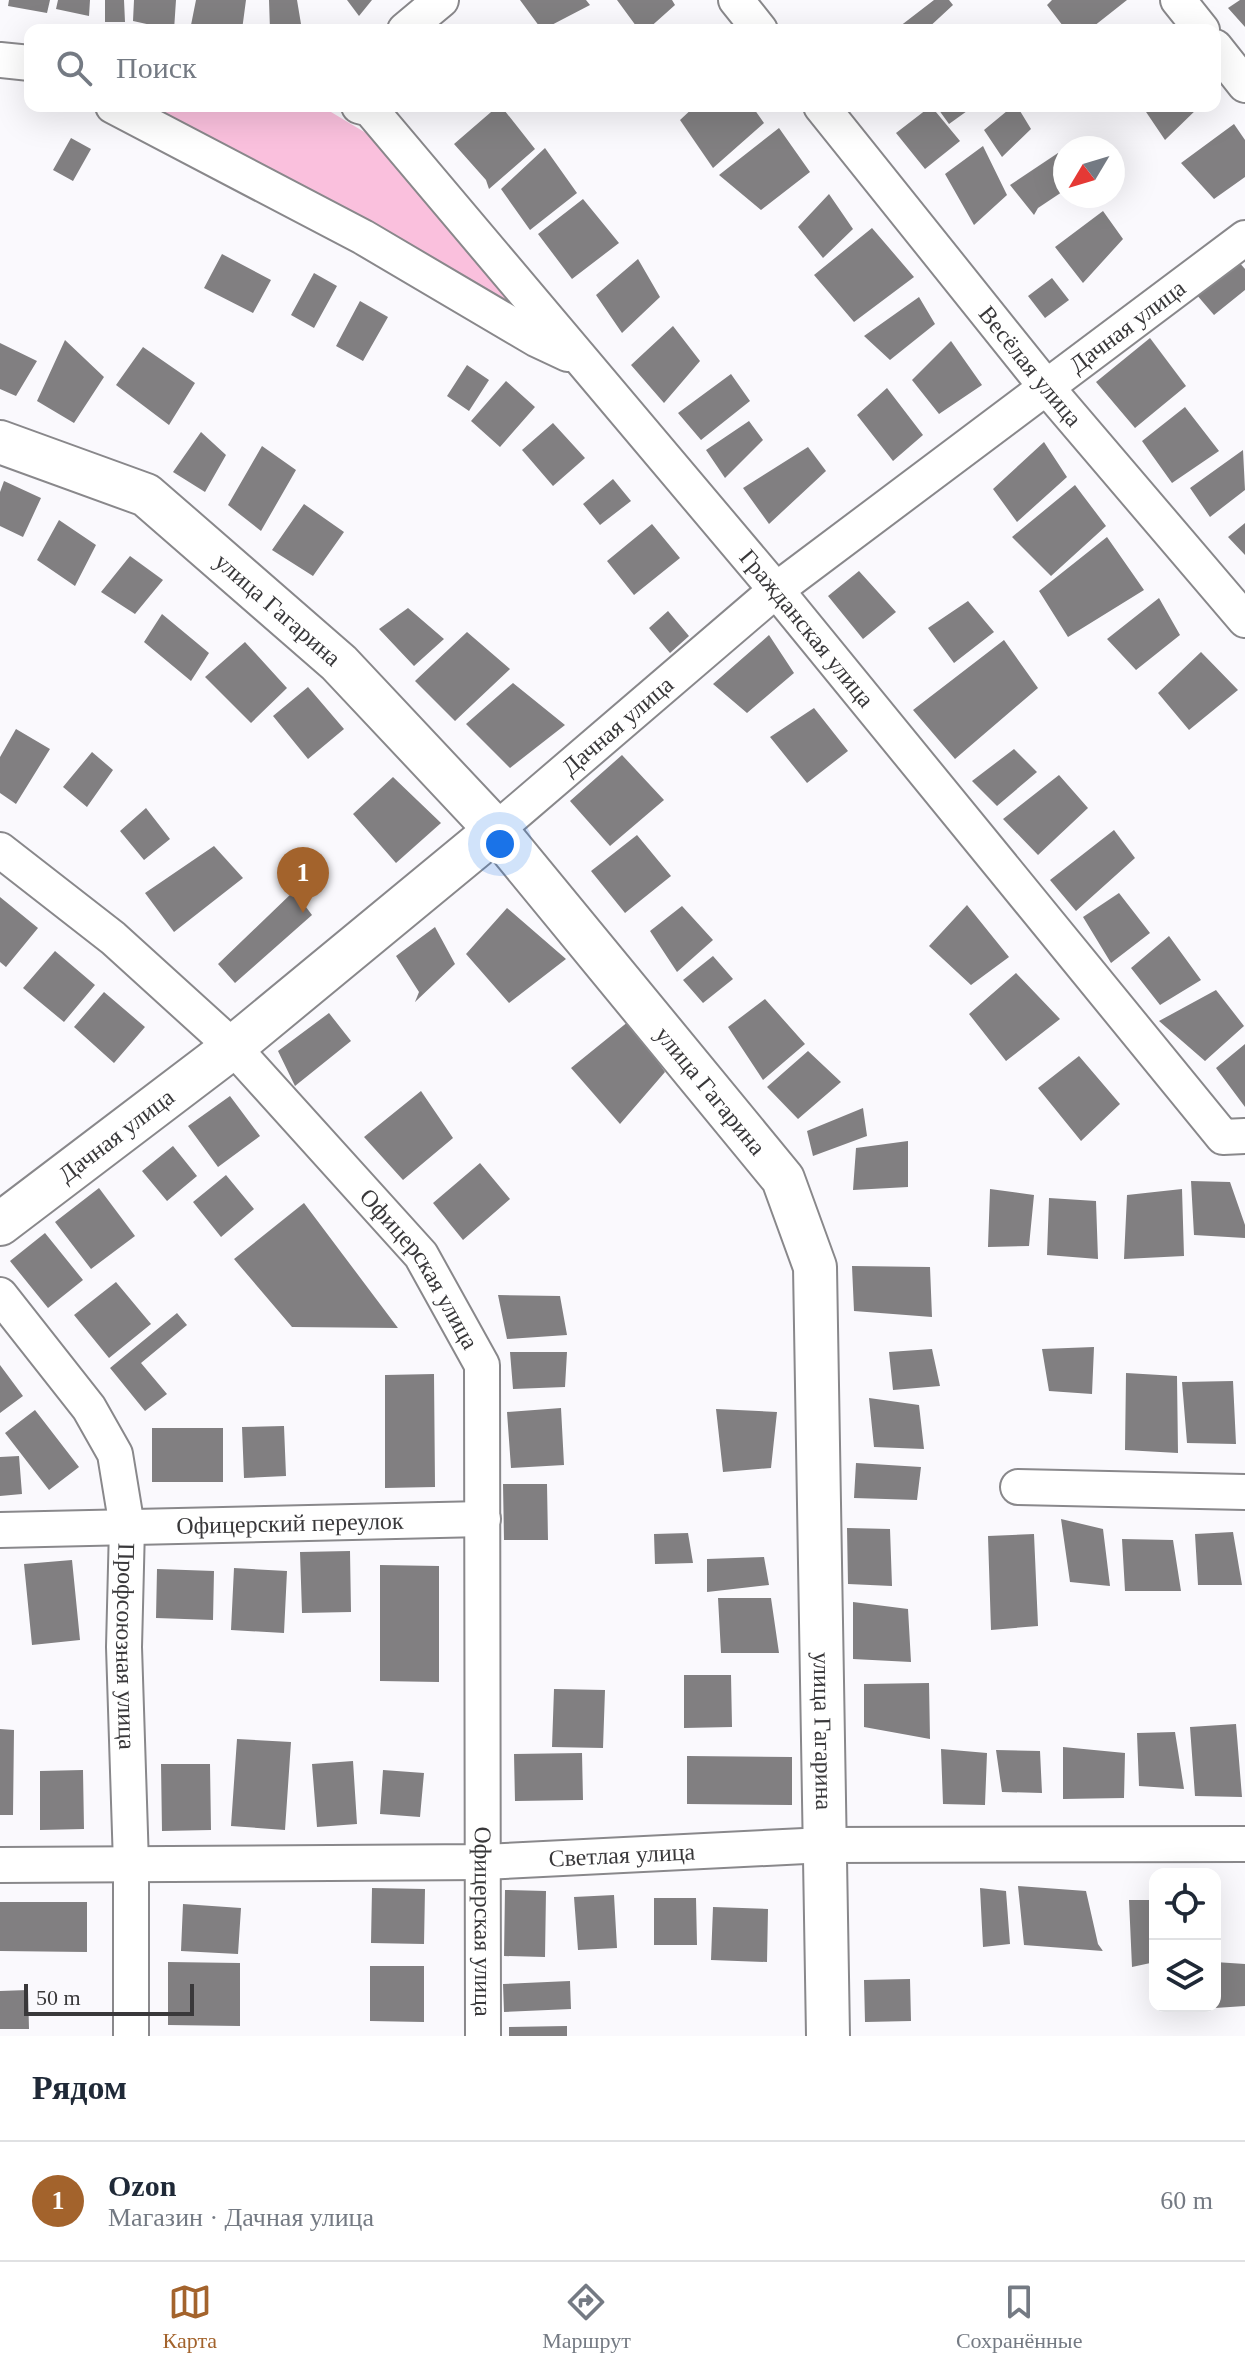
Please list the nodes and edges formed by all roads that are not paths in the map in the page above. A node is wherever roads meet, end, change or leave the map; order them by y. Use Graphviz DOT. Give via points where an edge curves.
graph roads {
  1 [pos="441,0"];
  2 [pos="736,0"];
  3 [pos="1178,0"];
  4 [pos="412,24"];
  5 [pos="755,24"];
  6 [pos="1197,24"];
  7 [pos="1221,55"];
  8 [pos="0,60"];
  9 [pos="24,62"];
  10 [pos="1245,85"];
  11 [pos="124,112"];
  12 [pos="370,112"];
  13 [pos="826,112"];
  14 [pos="1245,238"];
  15 [pos="583,361"];
  16 [pos="1047,388"];
  17 [pos="0,442"];
  18 [pos="776,590"];
  19 [pos="1245,620"];
  20 [pos="496,830"];
  21 [pos="0,850"];
  22 [pos="233,1047"];
  23 [pos="1245,1136"];
  24 [pos="0,1224"];
  25 [pos="0,1295"];
  26 [pos="1018,1487"];
  27 [pos="1245,1492"];
  28 [pos="483,1519"];
  29 [pos="127,1527"];
  30 [pos="0,1530"];
  31 [pos="1245,1844"];
  32 [pos="825,1845"];
  33 [pos="483,1862"];
  34 [pos="131,1864"];
  35 [pos="0,1865"];
  36 [pos="131,2036"];
  37 [pos="483,2036"];
  38 [pos="828,2036"];
  1 -- 4 [label="street"];
  2 -- 5 [label="street"];
  3 -- 6 [label="street"];
  7 -- 10 [label="street"];
  8 -- 9 [label="street"];
  11 -- 15 [label="street"];
  12 -- 15 [label="street, Гражданская улица"];
  13 -- 16 [label="street, Весёлая улица"];
  14 -- 16 [label="street, Дачная улица"];
  15 -- 18 [label="street, Гражданская улица"];
  16 -- 18 [label="street, Дачная улица"];
  16 -- 19 [label="street, Весёлая улица"];
  17 -- 20 [label="main road, улица Гагарина" via="146,495 339,663"];
  18 -- 20 [label="street, Дачная улица"];
  18 -- 23 [label="street, Гражданская улица" via="1223,1137"];
  20 -- 22 [label="main road, Дачная улица"];
  20 -- 32 [label="main road, улица Гагарина" via="783,1179 815,1267"];
  21 -- 22 [label="street, Офицерская улица" via="113,938"];
  22 -- 24 [label="main road, Дачная улица"];
  22 -- 28 [label="street, Офицерская улица" via="421,1255 482,1365"];
  25 -- 29 [label="street, Профсоюзная улица" via="89,1408 115,1454"];
  26 -- 27 [label="street"];
  28 -- 29 [label="street, Офицерский переулок"];
  28 -- 33 [label="street, Офицерская улица"];
  29 -- 30 [label="street, Офицерский переулок"];
  29 -- 34 [label="street, Профсоюзная улица" via="124,1647"];
  31 -- 32 [label="street, Светлая улица"];
  32 -- 33 [label="street, Светлая улица"];
  32 -- 38 [label="main road, улица Гагарина"];
  33 -- 34 [label="street, Светлая улица"];
  33 -- 37 [label="street, Офицерская улица"];
  34 -- 35 [label="street, Светлая улица"];
  34 -- 36 [label="street, Профсоюзная улица"];
}
